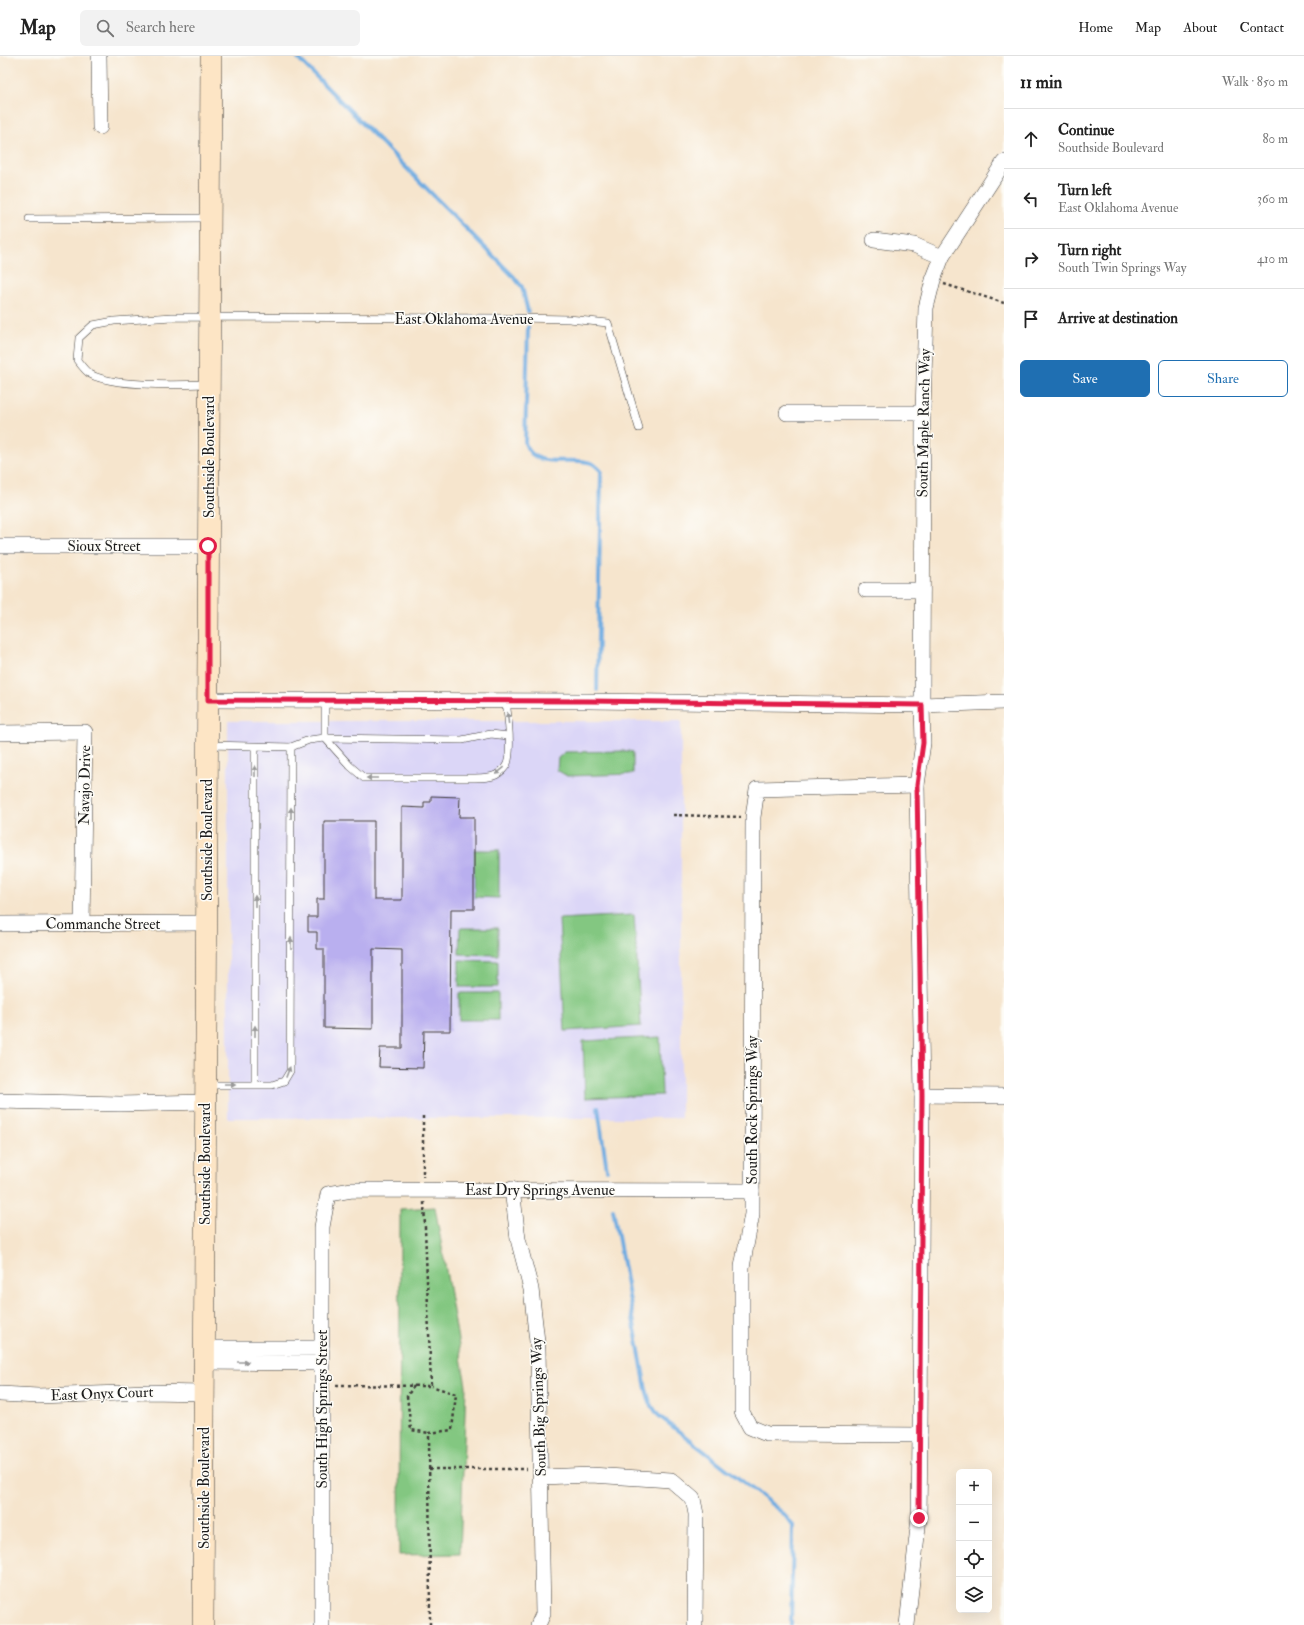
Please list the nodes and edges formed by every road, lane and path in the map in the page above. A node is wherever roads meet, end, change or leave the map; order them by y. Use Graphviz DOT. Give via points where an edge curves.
graph roads {
  1 [pos="99,56"];
  2 [pos="211,56"];
  3 [pos="100,127"];
  4 [pos="1004,162"];
  5 [pos="210,218"];
  6 [pos="29,219"];
  7 [pos="874,240"];
  8 [pos="942,257"];
  9 [pos="933,280"];
  10 [pos="1004,303"];
  11 [pos="210,318"];
  12 [pos="209,384"];
  13 [pos="787,413"];
  14 [pos="923,413"];
  15 [pos="639,428"];
  16 [pos="0,546"];
  17 [pos="208,546"];
  18 [pos="866,590"];
  19 [pos="922,590"];
  20 [pos="208,700"];
  21 [pos="325,700"];
  22 [pos="506,701"];
  23 [pos="1004,702"];
  24 [pos="922,705"];
  25 [pos="0,733"];
  26 [pos="508,736"];
  27 [pos="326,738"];
  28 [pos="207,745"];
  29 [pos="255,746"];
  30 [pos="291,747"];
  31 [pos="917,785"];
  32 [pos="673,815"];
  33 [pos="753,817"];
  34 [pos="206,923"];
  35 [pos="0,924"];
  36 [pos="82,924"];
  37 [pos="255,1084"];
  38 [pos="206,1093"];
  39 [pos="922,1095"];
  40 [pos="1004,1096"];
  41 [pos="0,1101"];
  42 [pos="423,1116"];
  43 [pos="512,1189"];
  44 [pos="423,1190"];
  45 [pos="752,1190"];
  46 [pos="328,1194"];
  47 [pos="204,1355"];
  48 [pos="322,1355"];
  49 [pos="322,1385"];
  50 [pos="414,1386"];
  51 [pos="431,1386"];
  52 [pos="204,1393"];
  53 [pos="0,1394"];
  54 [pos="429,1433"];
  55 [pos="920,1435"];
  56 [pos="429,1469"];
  57 [pos="541,1473"];
  58 [pos="203,1625"];
  59 [pos="322,1625"];
  60 [pos="430,1625"];
  61 [pos="538,1625"];
  62 [pos="695,1625"];
  63 [pos="906,1625"];
  1 -- 3 [label="street"];
  2 -- 5 [label="main road, Southside Boulevard"];
  4 -- 8 [label="street, South Maple Ranch Way"];
  5 -- 6 [label="lane"];
  5 -- 11 [label="main road, Southside Boulevard"];
  7 -- 8 [label="street" via="914,245"];
  8 -- 9 [label="street, South Maple Ranch Way"];
  9 -- 10 [label="path"];
  9 -- 14 [label="street, South Maple Ranch Way" via="926,308"];
  11 -- 12 [label="main road, Southside Boulevard"];
  11 -- 12 [label="lane" via="165,318 93,324 79,338 77,360 90,374 115,382"];
  11 -- 15 [label="lane, East Oklahoma Avenue" via="517,318 608,323"];
  12 -- 17 [label="main road, Southside Boulevard"];
  13 -- 14 [label="street"];
  14 -- 19 [label="street, South Maple Ranch Way"];
  16 -- 17 [label="street, Sioux Street"];
  17 -- 20 [label="main road, Southside Boulevard"];
  18 -- 19 [label="street"];
  19 -- 24 [label="street, South Maple Ranch Way"];
  20 -- 21 [label="street"];
  20 -- 28 [label="main road, Southside Boulevard"];
  21 -- 22 [label="street"];
  21 -- 27 [label="lane"];
  22 -- 24 [label="street"];
  26 -- 22 [label="lane, one-way"];
  23 -- 24 [label="street"];
  24 -- 31 [label="street, South Maple Ranch Way" via="923,743"];
  25 -- 36 [label="street, Navajo Drive" via="86,732"];
  26 -- 27 [label="lane" via="491,734 462,740"];
  26 -- 27 [label="lane, one-way" via="507,763 503,770 490,777 475,778 364,778"];
  27 -- 30 [label="lane" via="309,740"];
  28 -- 29 [label="lane"];
  28 -- 34 [label="main road, Southside Boulevard"];
  29 -- 30 [label="lane"];
  37 -- 29 [label="lane, one-way"];
  37 -- 30 [label="lane, one-way" via="272,1085 284,1081 290,1071"];
  31 -- 33 [label="street, South Rock Springs Way" via="757,789"];
  31 -- 39 [label="street, South Maple Ranch Way"];
  32 -- 33 [label="path"];
  33 -- 45 [label="street, South Rock Springs Way"];
  34 -- 36 [label="street, Commanche Street"];
  34 -- 38 [label="main road, Southside Boulevard"];
  35 -- 36 [label="street, Commanche Street"];
  38 -- 37 [label="lane, one-way"];
  38 -- 41 [label="street" via="120,1104"];
  38 -- 47 [label="main road, Southside Boulevard"];
  39 -- 40 [label="street"];
  39 -- 55 [label="street, South Maple Ranch Way"];
  42 -- 44 [label="path"];
  43 -- 44 [label="street, East Dry Springs Avenue"];
  43 -- 45 [label="street, East Dry Springs Avenue"];
  43 -- 57 [label="street, South Big Springs Way" via="518,1239 531,1289 538,1350"];
  44 -- 46 [label="street, East Dry Springs Avenue" via="352,1190"];
  44 -- 51 [label="path"];
  45 -- 55 [label="street, South Rock Springs Way" via="752,1214 742,1274 742,1412 750,1427 767,1434"];
  46 -- 48 [label="street, South High Springs Street" via="322,1227"];
  47 -- 48 [label="street"];
  47 -- 52 [label="main road, Southside Boulevard"];
  48 -- 49 [label="street, South High Springs Street"];
  49 -- 50 [label="path"];
  49 -- 59 [label="street, South High Springs Street"];
  50 -- 51 [label="path"];
  50 -- 54 [label="path" via="407,1396 411,1430"];
  51 -- 54 [label="path" via="456,1394 452,1430"];
  52 -- 53 [label="street, East Onyx Court" via="148,1392 38,1396"];
  52 -- 58 [label="main road, Southside Boulevard"];
  54 -- 56 [label="path"];
  55 -- 63 [label="street, South Maple Ranch Way" via="919,1518"];
  56 -- 57 [label="path"];
  56 -- 60 [label="path"];
  57 -- 61 [label="street, South Big Springs Way" via="543,1614"];
  57 -- 62 [label="street" via="671,1480 693,1499 696,1514"];
}
